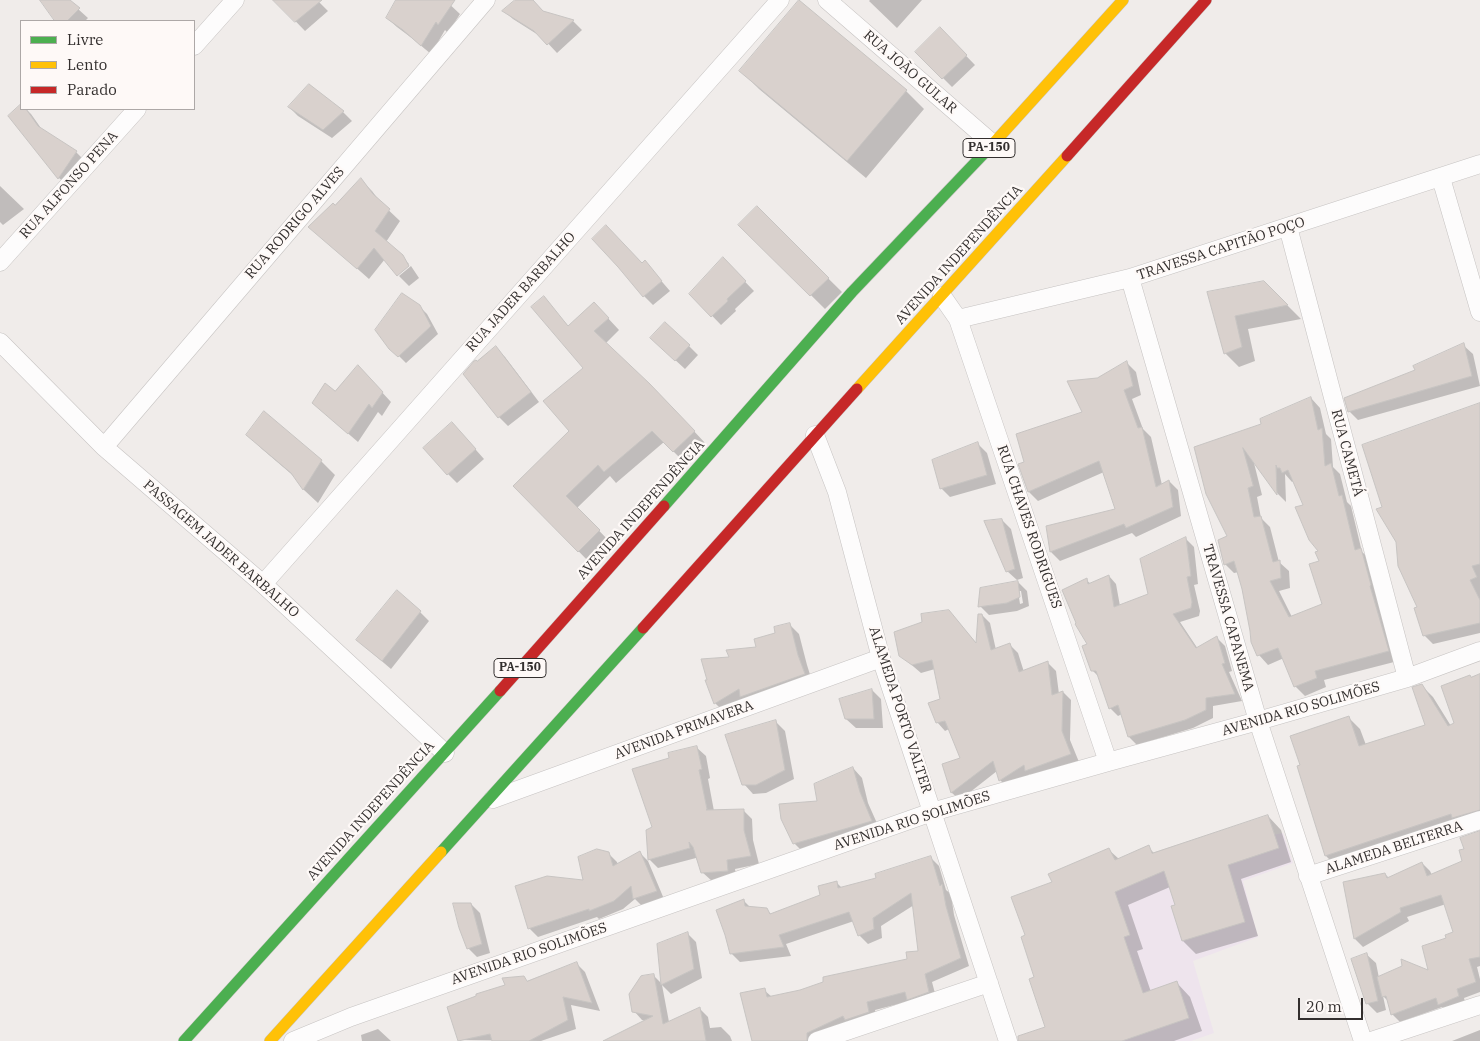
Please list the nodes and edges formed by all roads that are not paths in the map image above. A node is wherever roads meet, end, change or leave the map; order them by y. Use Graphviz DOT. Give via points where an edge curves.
graph roads {
  1 [pos="235,0"];
  2 [pos="486,0"];
  3 [pos="780,0"];
  4 [pos="827,0"];
  5 [pos="1123,0"];
  6 [pos="1206,0"];
  7 [pos="195,45"];
  8 [pos="137,110"];
  9 [pos="993,144"];
  10 [pos="1480,164"];
  11 [pos="1441,178"];
  12 [pos="1288,227"];
  13 [pos="0,262"];
  14 [pos="1130,278"];
  15 [pos="942,296"];
  16 [pos="1480,312"];
  17 [pos="958,319"];
  18 [pos="0,342"];
  19 [pos="815,435"];
  20 [pos="104,447"];
  21 [pos="263,584"];
  22 [pos="1480,651"];
  23 [pos="881,658"];
  24 [pos="1407,678"];
  25 [pos="1258,721"];
  26 [pos="445,752"];
  27 [pos="1108,762"];
  28 [pos="488,800"];
  29 [pos="932,812"];
  30 [pos="1480,820"];
  31 [pos="1308,876"];
  32 [pos="989,983"];
  33 [pos="1480,1005"];
  34 [pos="301,1040"];
  35 [pos="184,1041"];
  36 [pos="270,1041"];
  37 [pos="817,1041"];
  38 [pos="1008,1041"];
  39 [pos="1362,1041"];
  40 [pos="1371,1041"];
  1 -- 7 [label="street"];
  2 -- 20 [label="street, RUA RODRIGO ALVES"];
  3 -- 21 [label="street, RUA JADER BARBALHO"];
  4 -- 9 [label="street, RUA JOÃO GULAR"];
  5 -- 9 [label="main road, AVENIDA INDEPENDÊNCIA / PA-150"];
  6 -- 15 [label="main road, AVENIDA INDEPENDÊNCIA"];
  8 -- 13 [label="street, RUA ALFONSO PENA"];
  9 -- 26 [label="main road, AVENIDA INDEPENDÊNCIA / PA-150" via="852,292"];
  10 -- 11 [label="street, TRAVESSA CAPITÃO POÇO"];
  11 -- 12 [label="street, TRAVESSA CAPITÃO POÇO"];
  11 -- 16 [label="street"];
  12 -- 14 [label="street, TRAVESSA CAPITÃO POÇO"];
  12 -- 24 [label="street, RUA CAMETÁ"];
  14 -- 17 [label="street, TRAVESSA CAPITÃO POÇO"];
  14 -- 25 [label="street, TRAVESSA CAPANEMA"];
  15 -- 17 [label="street, RUA CHAVES RODRIGUES"];
  15 -- 19 [label="main road, AVENIDA INDEPENDÊNCIA"];
  17 -- 27 [label="street, RUA CHAVES RODRIGUES"];
  18 -- 20 [label="street, PASSAGEM JADER BARBALHO"];
  19 -- 23 [label="street, ALAMEDA PORTO VALTER" via="836,492"];
  19 -- 28 [label="main road, AVENIDA INDEPENDÊNCIA"];
  20 -- 21 [label="street, PASSAGEM JADER BARBALHO"];
  21 -- 26 [label="street, PASSAGEM JADER BARBALHO"];
  22 -- 24 [label="street, AVENIDA RIO SOLIMÕES"];
  23 -- 28 [label="street, AVENIDA PRIMAVERA"];
  23 -- 29 [label="street, ALAMEDA PORTO VALTER"];
  24 -- 25 [label="street, AVENIDA RIO SOLIMÕES"];
  25 -- 27 [label="street, AVENIDA RIO SOLIMÕES"];
  25 -- 31 [label="street, TRAVESSA CAPANEMA"];
  26 -- 35 [label="main road, AVENIDA INDEPENDÊNCIA / PA-150"];
  27 -- 29 [label="street, AVENIDA RIO SOLIMÕES"];
  28 -- 36 [label="main road, AVENIDA INDEPENDÊNCIA"];
  29 -- 32 [label="street, ALAMEDA PORTO VALTER"];
  29 -- 34 [label="street, AVENIDA RIO SOLIMÕES" via="351,1017"];
  30 -- 31 [label="street, ALAMEDA BELTERRA"];
  31 -- 39 [label="street, TRAVESSA CAPANEMA"];
  32 -- 37 [label="street"];
  32 -- 38 [label="street, ALAMEDA PORTO VALTER"];
  33 -- 40 [label="street"];
}
